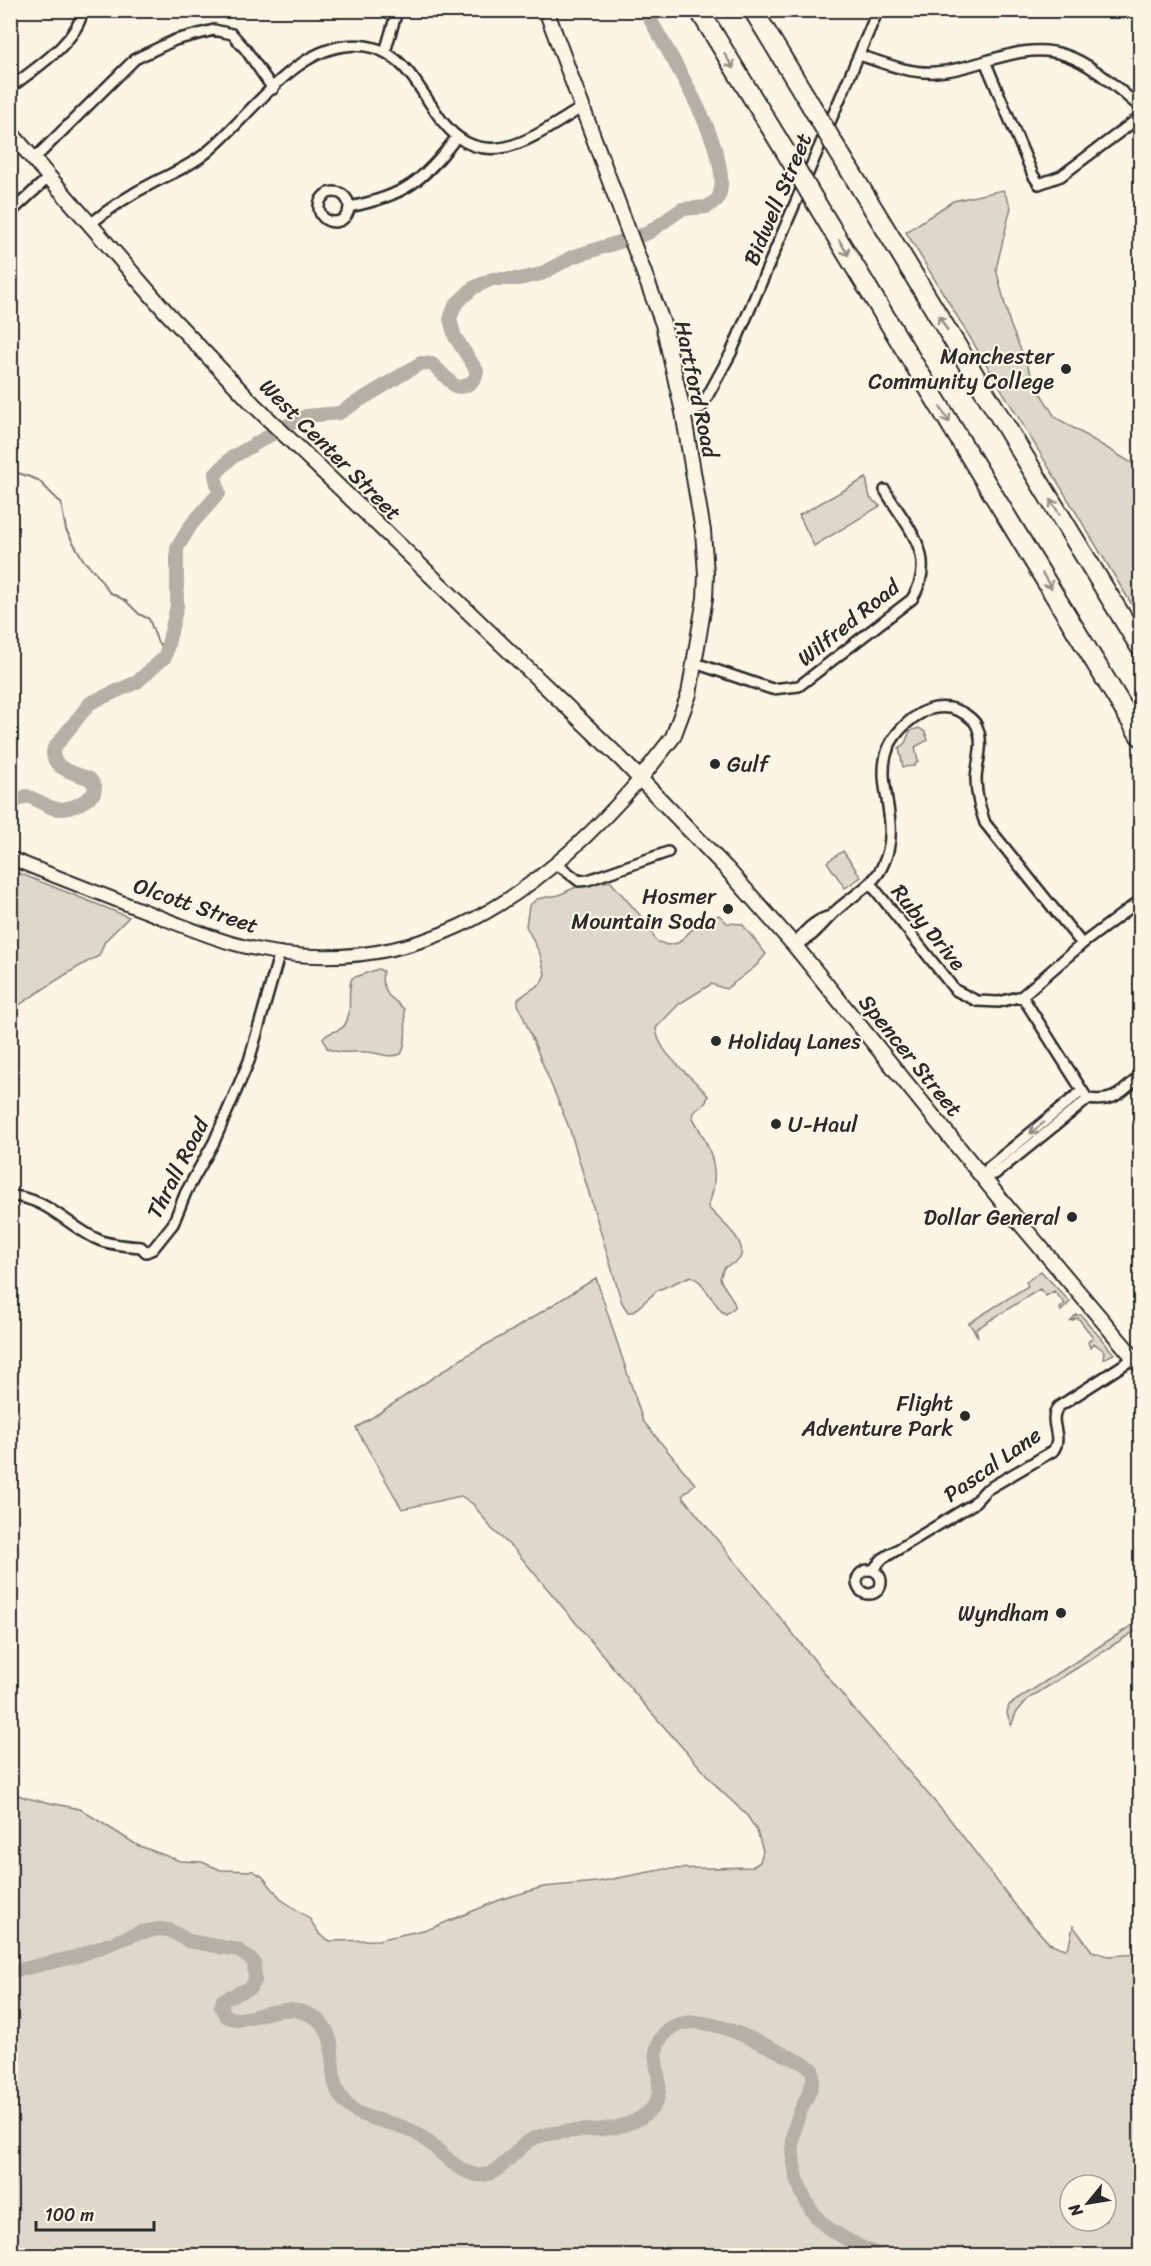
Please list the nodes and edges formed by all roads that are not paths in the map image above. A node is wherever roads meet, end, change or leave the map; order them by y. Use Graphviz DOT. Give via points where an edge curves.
graph roads {
  1 [pos="83,10"];
  2 [pos="394,10"];
  3 [pos="546,10"];
  4 [pos="699,10"];
  5 [pos="753,10"];
  6 [pos="878,10"];
  7 [pos="385,52"];
  8 [pos="859,55"];
  9 [pos="985,61"];
  10 [pos="10,88"];
  11 [pos="273,89"];
  12 [pos="1140,107"];
  13 [pos="583,108"];
  14 [pos="1140,117"];
  15 [pos="10,132"];
  16 [pos="456,138"];
  17 [pos="34,159"];
  18 [pos="49,177"];
  19 [pos="349,207"];
  20 [pos="10,213"];
  21 [pos="90,224"];
  22 [pos="683,412"];
  23 [pos="885,490"];
  24 [pos="1140,647"];
  25 [pos="695,663"];
  26 [pos="1140,736"];
  27 [pos="640,779"];
  28 [pos="668,852"];
  29 [pos="10,858"];
  30 [pos="557,864"];
  31 [pos="870,884"];
  32 [pos="1140,906"];
  33 [pos="1082,944"];
  34 [pos="795,946"];
  35 [pos="280,952"];
  36 [pos="1022,996"];
  37 [pos="1140,1076"];
  38 [pos="1085,1095"];
  39 [pos="983,1177"];
  40 [pos="10,1196"];
  41 [pos="1137,1361"];
  42 [pos="873,1570"];
  1 -- 10 [label="street" via="70,35"];
  2 -- 7 [label="street"];
  3 -- 13 [label="main road, Hartford Road"];
  4 -- 26 [label="highway, one-way, bridge"];
  24 -- 5 [label="highway, one-way, bridge"];
  6 -- 8 [label="street, Bidwell Street"];
  7 -- 11 [label="street" via="363,45 319,53"];
  7 -- 16 [label="street" via="402,63"];
  8 -- 9 [label="street" via="919,73"];
  8 -- 22 [label="street, Bidwell Street" via="731,353 699,410"];
  9 -- 12 [label="street" via="1023,51 1065,55 1083,63"];
  9 -- 14 [label="street" via="1039,184 1061,176"];
  11 -- 17 [label="street" via="232,34 214,30 175,40 135,59"];
  11 -- 21 [label="street" via="208,152 126,198"];
  13 -- 16 [label="street" via="506,146 483,148"];
  13 -- 22 [label="main road, Hartford Road" via="663,324"];
  15 -- 17 [label="main road, West Center Street"];
  16 -- 19 [label="street" via="433,168 411,186 384,200"];
  17 -- 18 [label="main road, West Center Street"];
  18 -- 20 [label="street"];
  18 -- 21 [label="main road, West Center Street"];
  21 -- 27 [label="main road, West Center Street" via="167,313 273,423"];
  22 -- 25 [label="main road, Hartford Road" via="706,561"];
  23 -- 25 [label="street, Wilfred Road" via="923,555 921,585 912,599 798,686 772,689"];
  25 -- 27 [label="main road, Hartford Road" via="682,718 662,753"];
  27 -- 30 [label="street, Olcott Street"];
  27 -- 34 [label="main road, Spencer Street"];
  28 -- 30 [label="street" via="579,881"];
  29 -- 35 [label="street, Olcott Street" via="196,931"];
  30 -- 35 [label="street, Olcott Street" via="502,906 416,943 356,954"];
  31 -- 33 [label="street" via="888,852 890,829 882,760 888,744 900,728 923,710 953,709 967,715 978,727 981,744 977,800 984,824"];
  31 -- 34 [label="street"];
  31 -- 36 [label="street, Ruby Drive" via="955,990 980,1001 999,1002"];
  32 -- 33 [label="street, Ruby Drive" via="1138,902"];
  33 -- 36 [label="street, Ruby Drive"];
  34 -- 39 [label="main road, Spencer Street"];
  35 -- 40 [label="street, Thrall Road" via="249,1061 173,1224 153,1249 146,1252 141,1247 99,1240 42,1203"];
  36 -- 38 [label="street"];
  37 -- 38 [label="street" via="1117,1096 1104,1101"];
  38 -- 39 [label="street" via="994,1174"];
  39 -- 41 [label="main road, Spencer Street"];
  41 -- 42 [label="street, Pascal Lane" via="1058,1407 1053,1414 1058,1437 1053,1451 986,1490 973,1504 882,1559"];
}
